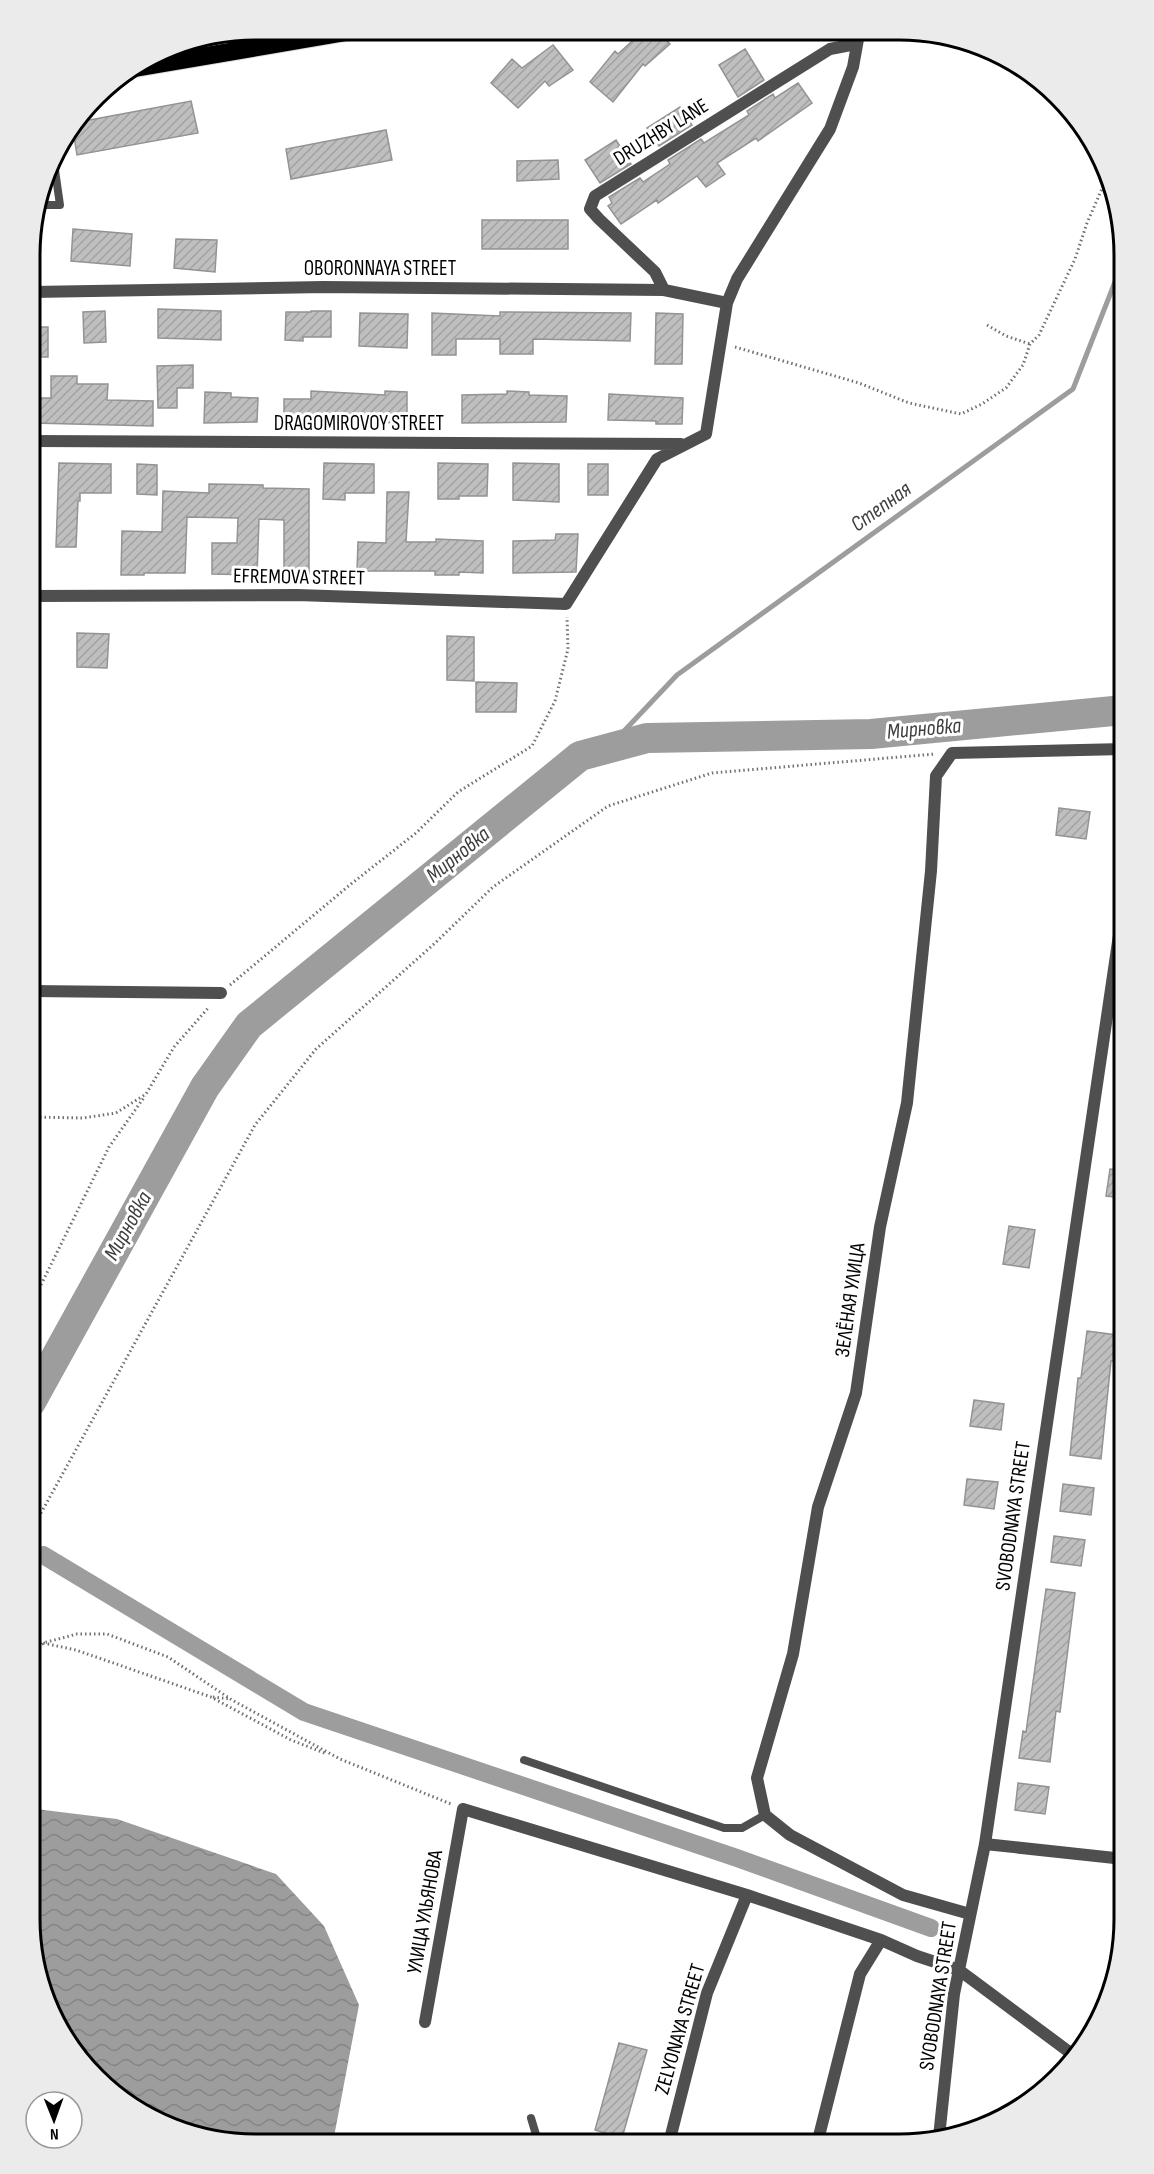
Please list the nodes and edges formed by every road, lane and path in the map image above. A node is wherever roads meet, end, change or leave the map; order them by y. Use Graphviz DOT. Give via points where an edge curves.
graph roads {
  1 [pos="855,40"];
  2 [pos="858,40"];
  3 [pos="237,42"];
  4 [pos="167,60"];
  5 [pos="56,176"];
  6 [pos="1102,188"];
  7 [pos="47,205"];
  8 [pos="664,290"];
  9 [pos="40,292"];
  10 [pos="727,303"];
  11 [pos="987,325"];
  12 [pos="720,343"];
  13 [pos="1030,344"];
  14 [pos="40,441"];
  15 [pos="685,444"];
  16 [pos="40,596"];
  17 [pos="567,604"];
  18 [pos="1114,749"];
  19 [pos="952,753"];
  20 [pos="1114,969"];
  21 [pos="40,991"];
  22 [pos="221,993"];
  23 [pos="146,1094"];
  24 [pos="40,1117"];
  25 [pos="40,1287"];
  26 [pos="40,1515"];
  27 [pos="40,1643"];
  28 [pos="43,1643"];
  29 [pos="40,1646"];
  30 [pos="211,1697"];
  31 [pos="232,1700"];
  32 [pos="339,1759"];
  33 [pos="524,1760"];
  34 [pos="463,1809"];
  35 [pos="765,1815"];
  36 [pos="985,1844"];
  37 [pos="1114,1857"];
  38 [pos="747,1895"];
  39 [pos="970,1914"];
  40 [pos="881,1940"];
  41 [pos="959,1970"];
  42 [pos="425,2022"];
  43 [pos="1068,2051"];
  44 [pos="531,2118"];
  45 [pos="940,2129"];
  46 [pos="536,2134"];
  47 [pos="671,2134"];
  48 [pos="820,2134"];
  1 -- 8 [label="street, DRUZHBY LANE" via="830,50 595,196 590,209 655,272"];
  2 -- 10 [label="street" via="853,67 830,129 737,279"];
  3 -- 4 [label="highway"];
  5 -- 7 [label="lane" via="60,205"];
  6 -- 13 [label="path" via="1075,259 1039,334"];
  8 -- 9 [label="street, OBORONNAYA STREET" via="324,287"];
  8 -- 10 [label="street, OBORONNAYA STREET"];
  10 -- 12 [label="street"];
  11 -- 13 [label="path"];
  12 -- 13 [label="path" via="859,383 909,403 961,414 1006,388 1023,365"];
  12 -- 15 [label="street" via="706,434"];
  14 -- 15 [label="street, DRAGOMIROVOY STREET"];
  15 -- 17 [label="street" via="657,459"];
  16 -- 17 [label="street, EFREMOVA STREET" via="297,595"];
  17 -- 22 [label="path" via="568,649 555,701 532,746 458,792 416,833"];
  18 -- 19 [label="street"];
  19 -- 26 [label="path" via="712,773 608,806 493,886 434,945 316,1049 255,1125"];
  19 -- 35 [label="street, ЗЕЛЁНАЯ УЛИЦА" via="936,776 931,871 907,1103 880,1227 856,1393 818,1507 793,1654 757,1778"];
  20 -- 36 [label="street, SVOBODNAYA STREET"];
  21 -- 22 [label="street"];
  22 -- 23 [label="path" via="174,1047"];
  23 -- 24 [label="path" via="116,1113 83,1118"];
  23 -- 25 [label="path" via="109,1147"];
  27 -- 28 [label="path"];
  28 -- 29 [label="path"];
  28 -- 30 [label="path" via="76,1650"];
  28 -- 31 [label="path" via="77,1634 107,1634 168,1657"];
  30 -- 31 [label="path"];
  30 -- 32 [label="path" via="291,1740"];
  31 -- 32 [label="path"];
  32 -- 34 [label="path"];
  33 -- 35 [label="lane" via="724,1828 742,1827"];
  34 -- 38 [label="street"];
  34 -- 42 [label="street, УЛИЦА УЛЬЯНОВА"];
  35 -- 39 [label="street" via="790,1835 903,1895"];
  36 -- 37 [label="street"];
  36 -- 39 [label="street, SVOBODNAYA STREET"];
  38 -- 40 [label="street"];
  38 -- 47 [label="street, ZELYONAYA STREET" via="707,1993"];
  39 -- 41 [label="street, SVOBODNAYA STREET"];
  40 -- 41 [label="street"];
  40 -- 48 [label="street" via="860,1974"];
  41 -- 43 [label="street"];
  41 -- 45 [label="street, SVOBODNAYA STREET"];
  44 -- 46 [label="lane"];
}
